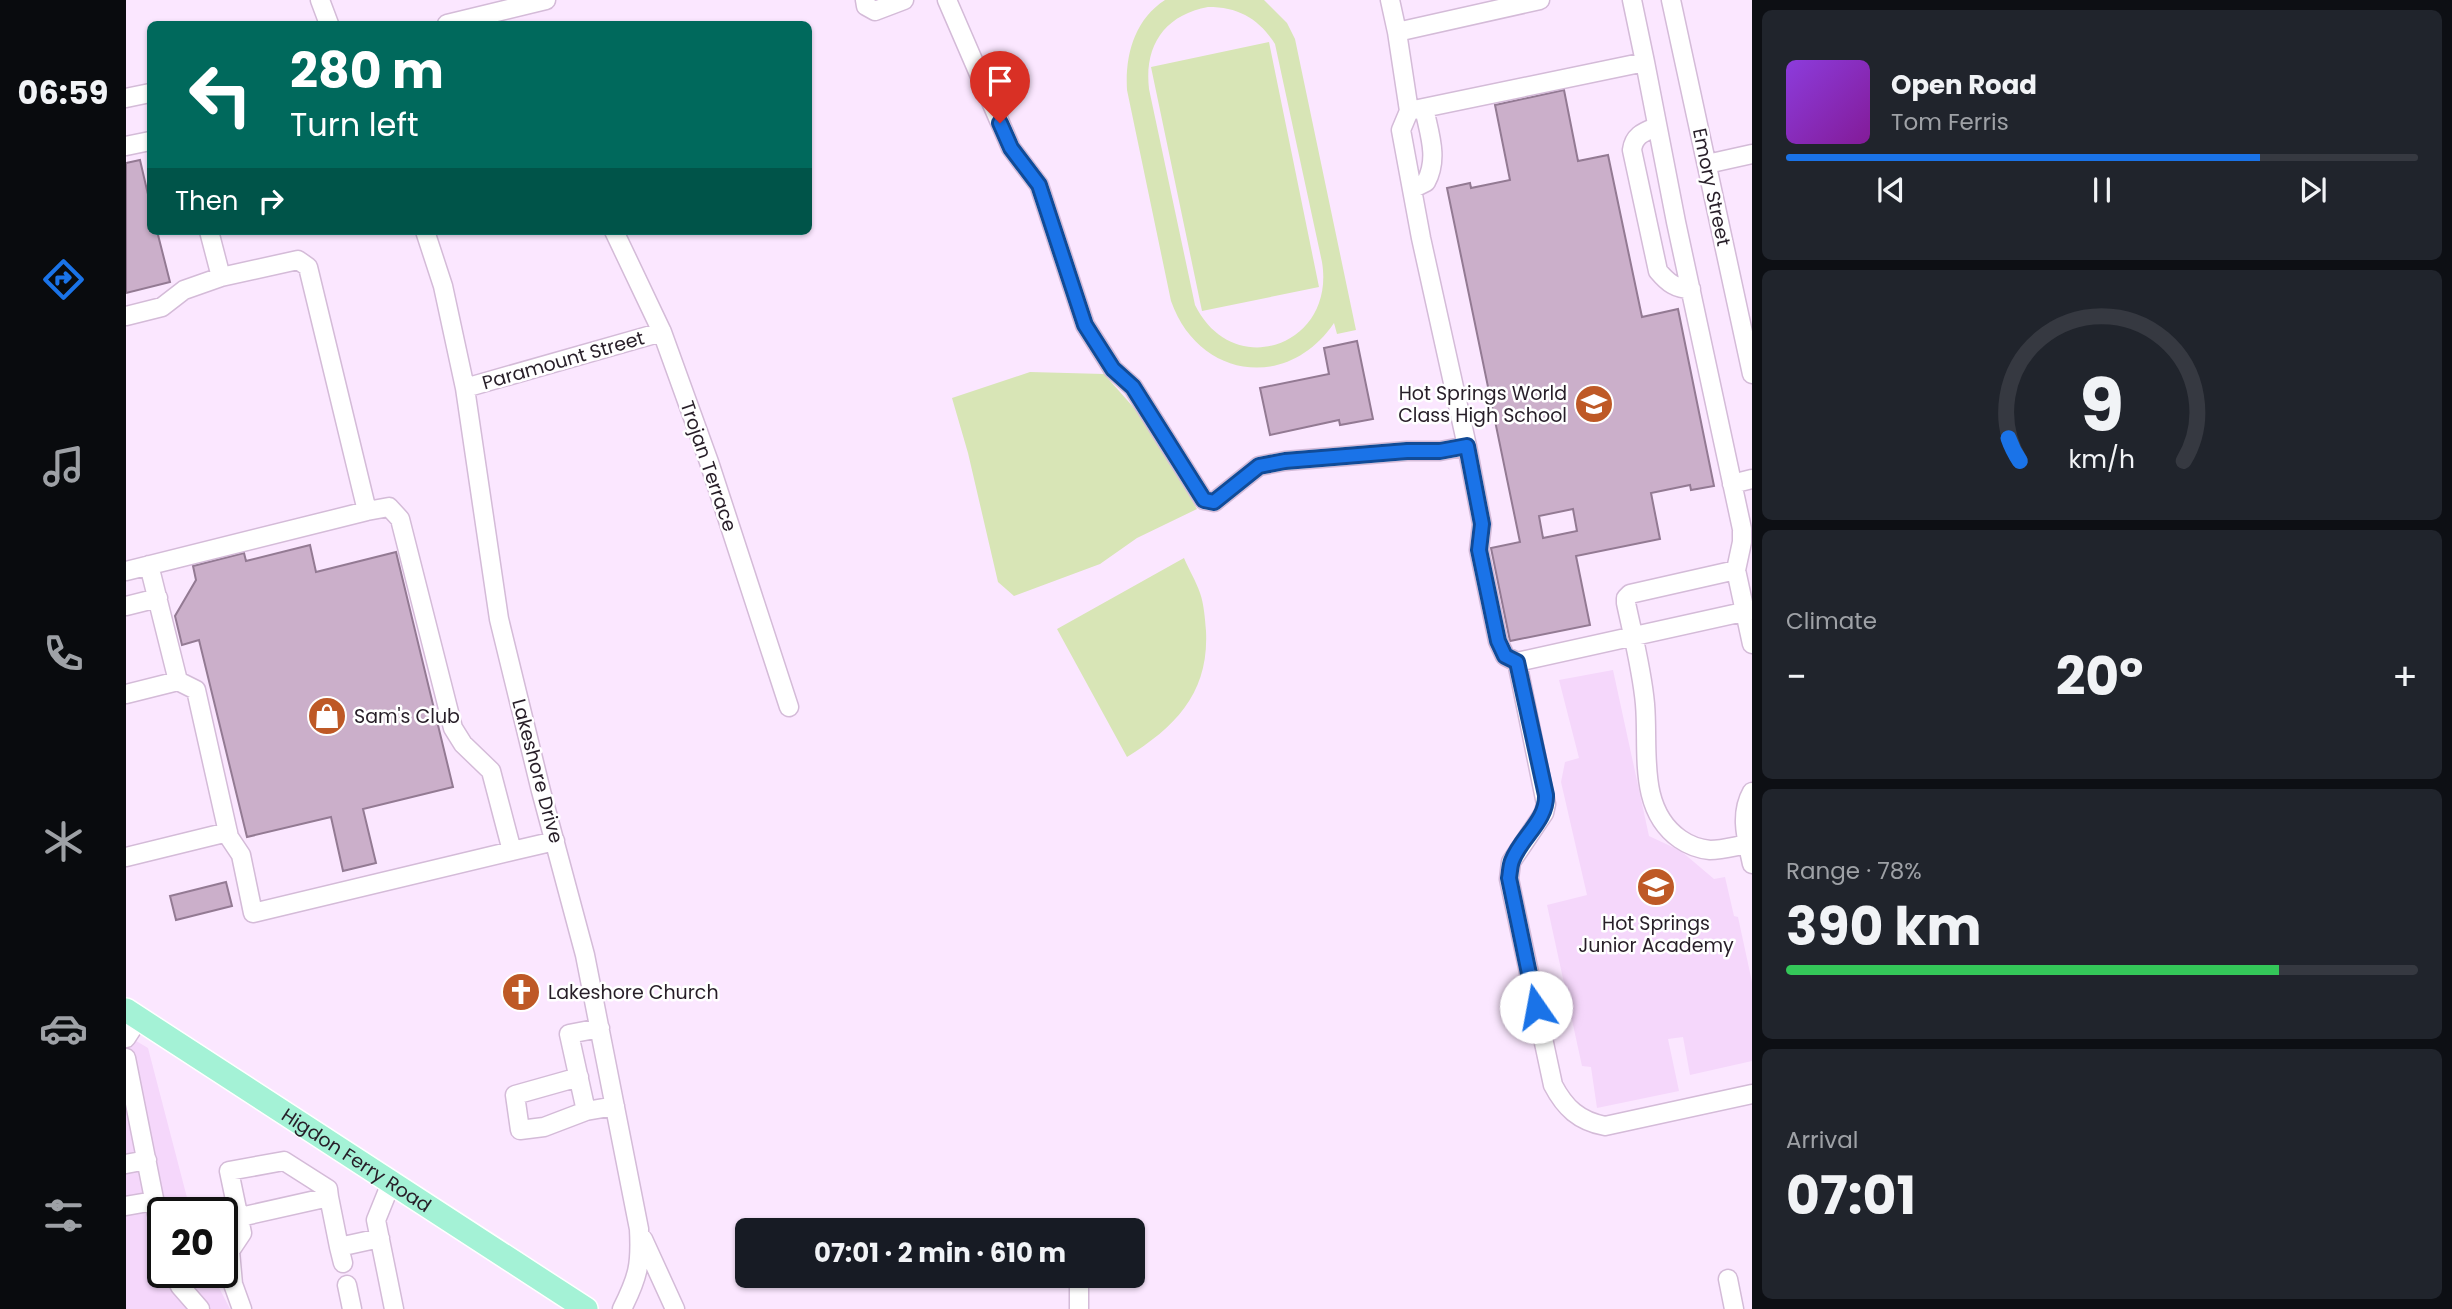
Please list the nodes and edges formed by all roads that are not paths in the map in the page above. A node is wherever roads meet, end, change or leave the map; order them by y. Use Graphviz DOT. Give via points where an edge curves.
graph roads {
  1 [pos="320,0"];
  2 [pos="546,0"];
  3 [pos="865,0"];
  4 [pos="904,0"];
  5 [pos="947,0"];
  6 [pos="1390,0"];
  7 [pos="1540,0"];
  8 [pos="1632,0"];
  9 [pos="1671,0"];
  10 [pos="328,21"];
  11 [pos="459,21"];
  12 [pos="1397,32"];
  13 [pos="1645,62"];
  14 [pos="147,94"];
  15 [pos="126,98"];
  16 [pos="1417,109"];
  17 [pos="1656,127"];
  18 [pos="147,142"];
  19 [pos="126,146"];
  20 [pos="1752,154"];
  21 [pos="1707,164"];
  22 [pos="1412,189"];
  23 [pos="210,235"];
  24 [pos="426,235"];
  25 [pos="616,235"];
  26 [pos="221,277"];
  27 [pos="1691,289"];
  28 [pos="126,316"];
  29 [pos="662,332"];
  30 [pos="1752,374"];
  31 [pos="465,388"];
  32 [pos="1467,446"];
  33 [pos="1752,479"];
  34 [pos="1732,484"];
  35 [pos="367,511"];
  36 [pos="149,565"];
  37 [pos="126,570"];
  38 [pos="1736,570"];
  39 [pos="158,598"];
  40 [pos="126,606"];
  41 [pos="1749,610"];
  42 [pos="1633,635"];
  43 [pos="1752,644"];
  44 [pos="1517,662"];
  45 [pos="178,681"];
  46 [pos="126,694"];
  47 [pos="789,707"];
  48 [pos="1752,792"];
  49 [pos="228,832"];
  50 [pos="555,841"];
  51 [pos="1748,844"];
  52 [pos="512,851"];
  53 [pos="126,858"];
  54 [pos="1752,864"];
  55 [pos="132,1014"];
  56 [pos="600,1028"];
  57 [pos="126,1038"];
  58 [pos="126,1058"];
  59 [pos="579,1077"];
  60 [pos="1752,1094"];
  61 [pos="615,1106"];
  62 [pos="586,1111"];
  63 [pos="147,1160"];
  64 [pos="126,1164"];
  65 [pos="391,1184"];
  66 [pos="153,1197"];
  67 [pos="329,1197"];
  68 [pos="147,1202"];
  69 [pos="126,1206"];
  70 [pos="240,1217"];
  71 [pos="639,1229"];
  72 [pos="380,1238"];
  73 [pos="1728,1279"];
  74 [pos="347,1285"];
  75 [pos="182,1288"];
  76 [pos="1079,1288"];
  77 [pos="200,1309"];
  78 [pos="242,1309"];
  79 [pos="352,1309"];
  80 [pos="394,1309"];
  81 [pos="586,1309"];
  82 [pos="622,1309"];
  83 [pos="675,1309"];
  84 [pos="1079,1309"];
  85 [pos="1734,1309"];
  1 -- 10 [label="street"];
  2 -- 11 [label="street"];
  3 -- 4 [label="street" via="875,11"];
  5 -- 32 [label="street" via="1011,148 1039,185 1085,325 1113,369 1133,387 1204,500 1214,502 1259,466"];
  6 -- 12 [label="street"];
  7 -- 12 [label="street"];
  8 -- 13 [label="street"];
  9 -- 21 [label="street, Emory Street"];
  12 -- 16 [label="street"];
  13 -- 16 [label="street"];
  13 -- 17 [label="street"];
  14 -- 15 [label="street"];
  16 -- 22 [label="street" via="1401,130"];
  16 -- 22 [label="street" via="1432,147 1433,163 1426,182"];
  17 -- 27 [label="street"];
  17 -- 27 [label="street" via="1640,134 1632,150 1658,271 1679,289"];
  18 -- 19 [label="street"];
  20 -- 21 [label="street"];
  21 -- 30 [label="street, Emory Street"];
  22 -- 32 [label="street"];
  23 -- 26 [label="street"];
  24 -- 31 [label="street, Lakeshore Drive" via="443,286"];
  25 -- 29 [label="street, Trojan Terrace"];
  26 -- 28 [label="street" via="184,290 162,307"];
  26 -- 35 [label="street" via="298,260 308,267"];
  27 -- 34 [label="street"];
  29 -- 31 [label="street, Paramount Street"];
  29 -- 47 [label="street, Trojan Terrace"];
  31 -- 50 [label="street, Lakeshore Drive" via="499,619"];
  32 -- 44 [label="street" via="1482,524 1479,550 1498,641 1505,656"];
  33 -- 34 [label="street"];
  34 -- 38 [label="street" via="1742,535"];
  35 -- 36 [label="street"];
  35 -- 52 [label="street" via="389,507 400,519 453,728 491,771"];
  36 -- 37 [label="street"];
  36 -- 39 [label="street"];
  38 -- 41 [label="street"];
  38 -- 42 [label="street" via="1630,594 1626,603"];
  39 -- 40 [label="street"];
  39 -- 45 [label="street"];
  41 -- 42 [label="street"];
  41 -- 43 [label="street"];
  42 -- 44 [label="street"];
  42 -- 51 [label="street" via="1645,706 1648,779 1661,822 1691,846 1712,850"];
  44 -- 60 [label="street" via="1546,804 1511,862 1509,878 1553,1085 1561,1101 1574,1114 1605,1126"];
  45 -- 46 [label="street"];
  45 -- 49 [label="street" via="196,690"];
  48 -- 51 [label="street" via="1745,811"];
  49 -- 52 [label="street" via="241,855 253,913"];
  49 -- 53 [label="street"];
  50 -- 52 [label="street"];
  50 -- 56 [label="street, Lakeshore Drive"];
  51 -- 54 [label="street"];
  55 -- 57 [label="street"];
  55 -- 65 [label="main road, Higdon Ferry Road"];
  56 -- 59 [label="street" via="569,1034"];
  56 -- 61 [label="street, Lakeshore Drive"];
  58 -- 63 [label="street"];
  59 -- 62 [label="street"];
  59 -- 62 [label="street" via="515,1095 520,1130 544,1127"];
  61 -- 62 [label="street"];
  61 -- 71 [label="street, Lakeshore Drive"];
  63 -- 64 [label="street"];
  63 -- 66 [label="street"];
  65 -- 72 [label="street" via="376,1220"];
  65 -- 81 [label="main road, Higdon Ferry Road"];
  67 -- 70 [label="street"];
  67 -- 70 [label="street" via="328,1189 284,1161 229,1171"];
  67 -- 72 [label="street" via="341,1255"];
  68 -- 69 [label="street"];
  70 -- 78 [label="street" via="242,1233 230,1251 233,1284"];
  71 -- 82 [label="street, Lakeshore Drive" via="637,1280"];
  71 -- 83 [label="street"];
  72 -- 80 [label="street"];
  73 -- 85 [label="street"];
  74 -- 79 [label="street"];
  75 -- 77 [label="street"];
  76 -- 84 [label="street"];
}
